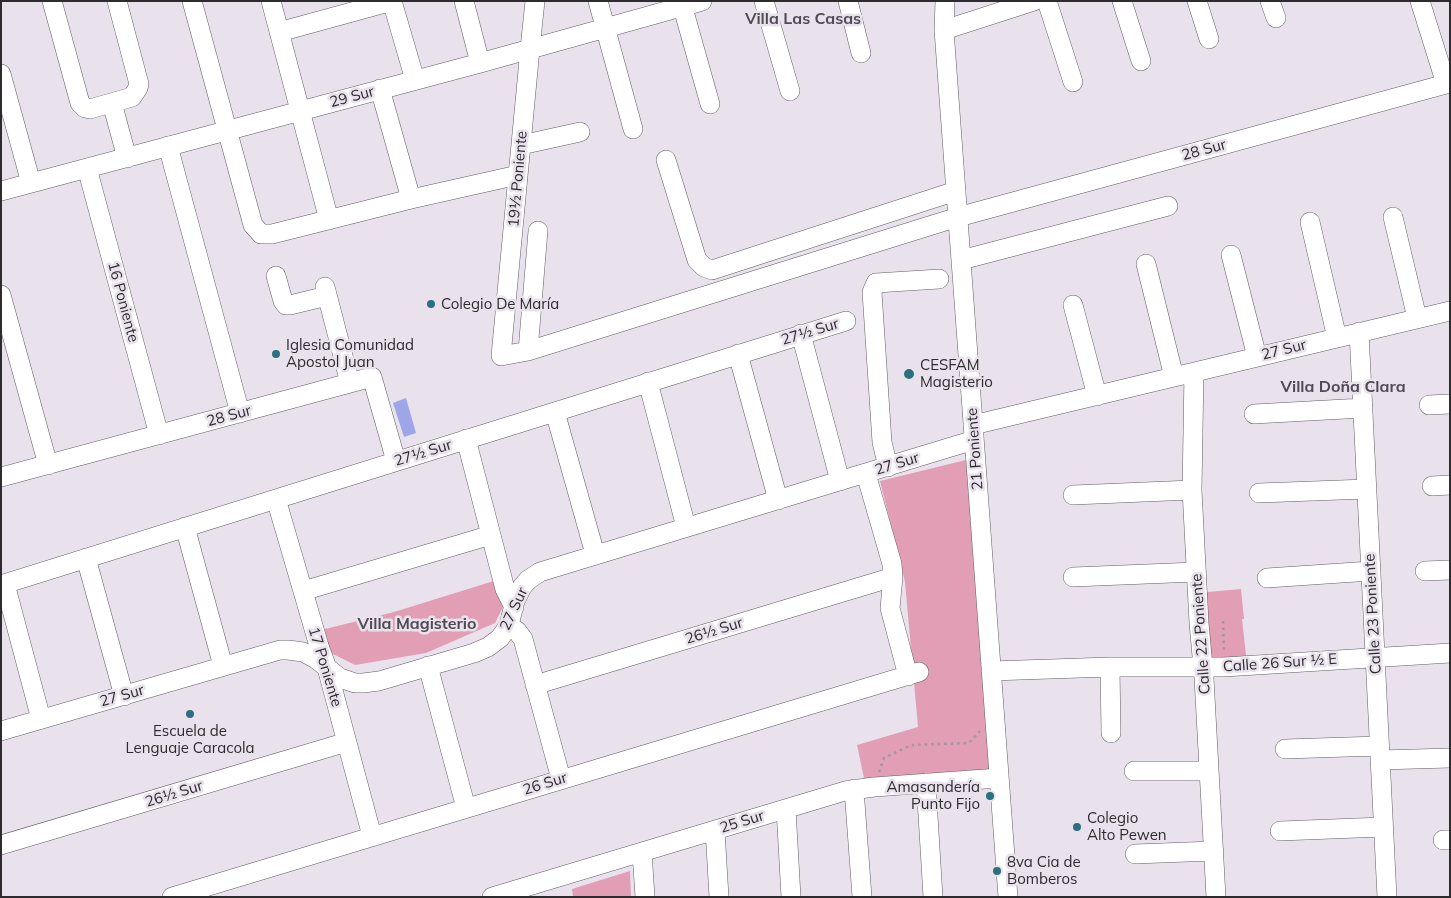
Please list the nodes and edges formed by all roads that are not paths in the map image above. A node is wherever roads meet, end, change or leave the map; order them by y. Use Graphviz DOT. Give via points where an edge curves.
graph roads {
  1 [pos="52,1"];
  2 [pos="117,1"];
  3 [pos="192,1"];
  4 [pos="271,1"];
  5 [pos="392,1"];
  6 [pos="464,1"];
  7 [pos="536,1"];
  8 [pos="598,1"];
  9 [pos="702,1"];
  10 [pos="764,1"];
  11 [pos="848,1"];
  12 [pos="945,1"];
  13 [pos="1034,1"];
  14 [pos="1047,1"];
  15 [pos="1122,1"];
  16 [pos="1197,1"];
  17 [pos="1420,1"];
  18 [pos="682,4"];
  19 [pos="605,28"];
  20 [pos="944,30"];
  21 [pos="279,32"];
  22 [pos="1209,39"];
  23 [pos="530,49"];
  24 [pos="862,53"];
  25 [pos="1141,61"];
  26 [pos="480,63"];
  27 [pos="1,74"];
  28 [pos="415,80"];
  29 [pos="1073,82"];
  30 [pos="1448,84"];
  31 [pos="380,90"];
  32 [pos="790,91"];
  33 [pos="112,103"];
  34 [pos="710,104"];
  35 [pos="300,111"];
  36 [pos="633,129"];
  37 [pos="226,131"];
  38 [pos="580,132"];
  39 [pos="521,145"];
  40 [pos="168,146"];
  41 [pos="127,158"];
  42 [pos="666,160"];
  43 [pos="87,168"];
  44 [pos="518,175"];
  45 [pos="31,183"];
  46 [pos="1,191"];
  47 [pos="956,191"];
  48 [pos="411,199"];
  49 [pos="1168,206"];
  50 [pos="958,216"];
  51 [pos="1394,217"];
  52 [pos="329,220"];
  53 [pos="1310,222"];
  54 [pos="538,231"];
  55 [pos="1231,255"];
  56 [pos="961,260"];
  57 [pos="1146,264"];
  58 [pos="276,276"];
  59 [pos="939,279"];
  60 [pos="1,295"];
  61 [pos="1073,305"];
  62 [pos="1450,310"];
  63 [pos="1417,318"];
  64 [pos="846,321"];
  65 [pos="1359,332"];
  66 [pos="801,334"];
  67 [pos="1337,338"];
  68 [pos="528,350"];
  69 [pos="738,354"];
  70 [pos="501,356"];
  71 [pos="1258,357"];
  72 [pos="1194,372"];
  73 [pos="1174,377"];
  74 [pos="648,382"];
  75 [pos="350,383"];
  76 [pos="1097,396"];
  77 [pos="1450,404"];
  78 [pos="1429,405"];
  79 [pos="1363,408"];
  80 [pos="240,412"];
  81 [pos="555,412"];
  82 [pos="1254,414"];
  83 [pos="974,432"];
  84 [pos="159,435"];
  85 [pos="466,439"];
  86 [pos="396,461"];
  87 [pos="48,465"];
  88 [pos="888,467"];
  89 [pos="866,474"];
  90 [pos="1,478"];
  91 [pos="840,481"];
  92 [pos="1367,489"];
  93 [pos="1192,490"];
  94 [pos="1259,493"];
  95 [pos="1073,495"];
  96 [pos="276,499"];
  97 [pos="778,500"];
  98 [pos="686,527"];
  99 [pos="185,528"];
  100 [pos="491,535"];
  101 [pos="594,554"];
  102 [pos="86,558"];
  103 [pos="1450,570"];
  104 [pos="1371,571"];
  105 [pos="1196,572"];
  106 [pos="1424,572"];
  107 [pos="893,576"];
  108 [pos="1072,577"];
  109 [pos="1267,578"];
  110 [pos="3,584"];
  111 [pos="303,591"];
  112 [pos="514,607"];
  113 [pos="509,625"];
  114 [pos="1450,653"];
  115 [pos="1375,657"];
  116 [pos="223,666"];
  117 [pos="428,666"];
  118 [pos="1110,667"];
  119 [pos="1203,667"];
  120 [pos="327,668"];
  121 [pos="991,670"];
  122 [pos="535,685"];
  123 [pos="124,696"];
  124 [pos="41,719"];
  125 [pos="1,731"];
  126 [pos="1112,733"];
  127 [pos="347,742"];
  128 [pos="1284,749"];
  129 [pos="1380,753"];
  130 [pos="1450,758"];
  131 [pos="1134,771"];
  132 [pos="1209,771"];
  133 [pos="999,778"];
  134 [pos="561,780"];
  135 [pos="926,783"];
  136 [pos="854,789"];
  137 [pos="466,808"];
  138 [pos="786,809"];
  139 [pos="1384,827"];
  140 [pos="715,830"];
  141 [pos="1280,831"];
  142 [pos="372,836"];
  143 [pos="1,845"];
  144 [pos="1214,851"];
  145 [pos="642,852"];
  146 [pos="1135,854"];
  147 [pos="539,890"];
  148 [pos="172,897"];
  149 [pos="492,897"];
  150 [pos="645,897"];
  151 [pos="719,897"];
  152 [pos="791,897"];
  153 [pos="862,897"];
  154 [pos="933,897"];
  155 [pos="1008,897"];
  156 [pos="1216,897"];
  157 [pos="1387,897"];
  1 -- 33 [label="street" via="82,106 90,109"];
  2 -- 33 [label="street" via="139,84 135,95"];
  3 -- 37 [label="street"];
  4 -- 21 [label="street"];
  5 -- 21 [label="street"];
  5 -- 28 [label="street"];
  6 -- 26 [label="street"];
  7 -- 23 [label="street, 19½ Poniente"];
  8 -- 19 [label="street"];
  9 -- 18 [label="street, 29 Sur"];
  10 -- 32 [label="street"];
  11 -- 24 [label="street"];
  12 -- 20 [label="street, 21 Poniente"];
  13 -- 20 [label="street"];
  14 -- 29 [label="street"];
  15 -- 25 [label="street"];
  16 -- 22 [label="street"];
  17 -- 30 [label="street"];
  18 -- 19 [label="street, 29 Sur"];
  18 -- 34 [label="street"];
  19 -- 23 [label="street, 29 Sur"];
  19 -- 36 [label="street"];
  20 -- 47 [label="street, 21 Poniente"];
  21 -- 35 [label="street"];
  23 -- 26 [label="street, 29 Sur"];
  23 -- 39 [label="street, 19½ Poniente"];
  26 -- 28 [label="street, 29 Sur"];
  27 -- 45 [label="street"];
  28 -- 31 [label="street, 29 Sur"];
  30 -- 50 [label="street, 28 Sur"];
  31 -- 35 [label="street, 29 Sur"];
  31 -- 48 [label="street"];
  33 -- 41 [label="street"];
  35 -- 37 [label="street, 29 Sur"];
  35 -- 52 [label="street"];
  37 -- 40 [label="street, 29 Sur"];
  37 -- 52 [label="street" via="253,225 261,234"];
  38 -- 39 [label="street"];
  39 -- 44 [label="street, 19½ Poniente"];
  40 -- 41 [label="street, 29 Sur"];
  40 -- 80 [label="street"];
  41 -- 43 [label="street, 29 Sur"];
  42 -- 47 [label="street" via="697,260 712,270"];
  43 -- 45 [label="street, 29 Sur"];
  43 -- 84 [label="street, 16 Poniente"];
  44 -- 48 [label="street"];
  44 -- 70 [label="street, 19½ Poniente"];
  45 -- 46 [label="street, 29 Sur"];
  47 -- 50 [label="street, 21 Poniente"];
  48 -- 52 [label="street"];
  49 -- 56 [label="street"];
  50 -- 56 [label="street, 21 Poniente"];
  50 -- 68 [label="street, 28 Sur"];
  51 -- 63 [label="street"];
  53 -- 67 [label="street"];
  54 -- 68 [label="street"];
  55 -- 71 [label="street"];
  56 -- 83 [label="street, 21 Poniente"];
  57 -- 73 [label="street"];
  58 -- 75 [label="street" via="286,305 326,291"];
  59 -- 88 [label="street" via="876,283 872,292 882,442"];
  60 -- 87 [label="street"];
  61 -- 76 [label="street"];
  62 -- 63 [label="street, 27 Sur"];
  63 -- 65 [label="street, 27 Sur"];
  64 -- 66 [label="street, 27½ Sur"];
  65 -- 67 [label="street, 27 Sur"];
  65 -- 79 [label="street, Calle 23 Poniente"];
  66 -- 69 [label="street, 27½ Sur"];
  66 -- 91 [label="street"];
  67 -- 71 [label="street, 27 Sur"];
  68 -- 70 [label="street, 28 Sur"];
  69 -- 74 [label="street, 27½ Sur"];
  69 -- 97 [label="street"];
  71 -- 72 [label="street, 27 Sur"];
  72 -- 73 [label="street, 27 Sur"];
  72 -- 93 [label="street, Calle 22 Poniente"];
  73 -- 76 [label="street, 27 Sur"];
  74 -- 81 [label="street, 27½ Sur"];
  74 -- 98 [label="street"];
  75 -- 80 [label="street, 28 Sur"];
  75 -- 86 [label="street, 28 Sur" via="372,377"];
  76 -- 83 [label="street, 27 Sur"];
  77 -- 78 [label="street"];
  79 -- 82 [label="street"];
  79 -- 92 [label="street, Calle 23 Poniente"];
  80 -- 84 [label="street, 28 Sur"];
  81 -- 85 [label="street, 27½ Sur"];
  81 -- 101 [label="street"];
  83 -- 88 [label="street, 27 Sur"];
  83 -- 121 [label="street, 21 Poniente"];
  84 -- 87 [label="street, 28 Sur"];
  85 -- 86 [label="street, 27½ Sur"];
  85 -- 100 [label="street"];
  86 -- 96 [label="street, 27½ Sur"];
  87 -- 90 [label="street, 28 Sur"];
  88 -- 89 [label="street, 27 Sur"];
  89 -- 91 [label="street, 27 Sur"];
  89 -- 107 [label="street"];
  91 -- 97 [label="street, 27 Sur"];
  92 -- 94 [label="street"];
  92 -- 104 [label="street, Calle 23 Poniente"];
  93 -- 95 [label="street"];
  93 -- 105 [label="street, Calle 22 Poniente"];
  96 -- 99 [label="street, 27½ Sur"];
  96 -- 111 [label="street, 17 Poniente"];
  97 -- 98 [label="street, 27 Sur"];
  98 -- 101 [label="street, 27 Sur"];
  99 -- 102 [label="street, 27½ Sur"];
  99 -- 116 [label="street"];
  100 -- 111 [label="street"];
  100 -- 112 [label="street"];
  101 -- 112 [label="street, 27 Sur" via="534,576 522,587"];
  102 -- 110 [label="street, 27½ Sur"];
  102 -- 123 [label="street"];
  103 -- 106 [label="street"];
  104 -- 109 [label="street"];
  104 -- 115 [label="street, Calle 23 Poniente"];
  105 -- 108 [label="street"];
  105 -- 119 [label="street, Calle 22 Poniente"];
  107 -- 122 [label="street, 26½ Sur"];
  107 -- 134 [label="street, 26 Sur" via="890,608 913,674"];
  110 -- 124 [label="street"];
  111 -- 120 [label="street, 17 Poniente"];
  112 -- 113 [label="street, 27 Sur"];
  113 -- 117 [label="street, 27 Sur" via="500,638 481,650"];
  113 -- 122 [label="street" via="523,640"];
  114 -- 115 [label="street, Calle 26 Sur ½ E"];
  115 -- 119 [label="street, Calle 26 Sur ½ E"];
  115 -- 129 [label="street, Calle 23 Poniente"];
  116 -- 120 [label="street, 27 Sur" via="272,651 288,650 309,655"];
  116 -- 123 [label="street, 27 Sur"];
  117 -- 120 [label="street, 27 Sur" via="363,683 340,678"];
  117 -- 137 [label="street"];
  118 -- 119 [label="street, Calle 26 Sur ½ E"];
  118 -- 121 [label="street, Calle 26 Sur ½ E"];
  118 -- 126 [label="street"];
  119 -- 132 [label="street, Calle 22 Poniente"];
  120 -- 127 [label="street, 17 Poniente"];
  121 -- 133 [label="street, 21 Poniente"];
  122 -- 134 [label="street"];
  123 -- 124 [label="street, 27 Sur"];
  124 -- 125 [label="street, 27 Sur"];
  127 -- 142 [label="street, 17 Poniente"];
  127 -- 143 [label="street, 26½ Sur"];
  128 -- 129 [label="street"];
  129 -- 130 [label="street"];
  129 -- 139 [label="street, Calle 23 Poniente"];
  131 -- 132 [label="street"];
  132 -- 144 [label="street, Calle 22 Poniente"];
  133 -- 135 [label="street, 25 Sur"];
  133 -- 155 [label="street, 21 Poniente"];
  134 -- 137 [label="street, 26 Sur"];
  135 -- 136 [label="street, 25 Sur"];
  135 -- 154 [label="street"];
  136 -- 138 [label="street, 25 Sur"];
  136 -- 153 [label="street"];
  137 -- 142 [label="street, 26 Sur"];
  138 -- 140 [label="street, 25 Sur"];
  138 -- 152 [label="street"];
  139 -- 141 [label="street"];
  139 -- 157 [label="street, Calle 23 Poniente"];
  140 -- 145 [label="street, 25 Sur"];
  140 -- 151 [label="street"];
  142 -- 148 [label="street, 26 Sur"];
  144 -- 146 [label="street"];
  144 -- 156 [label="street, Calle 22 Poniente"];
  145 -- 147 [label="street, 25 Sur"];
  145 -- 150 [label="street"];
  147 -- 149 [label="street, 25 Sur"];
}
